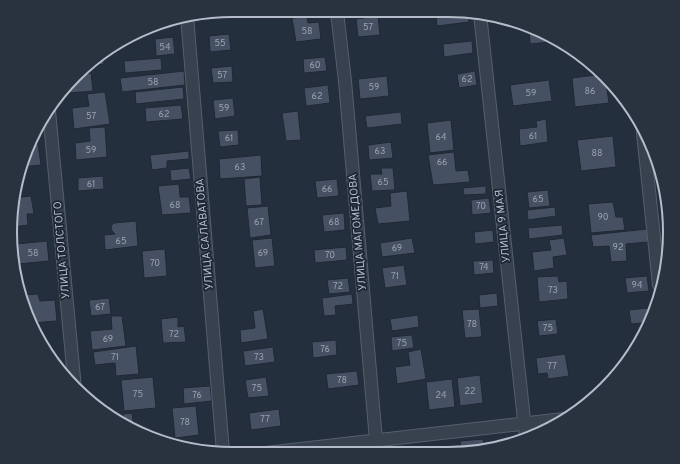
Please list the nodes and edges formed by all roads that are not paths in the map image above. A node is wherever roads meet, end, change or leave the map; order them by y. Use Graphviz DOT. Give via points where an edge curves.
graph roads {
  1 [pos="339,17"];
  2 [pos="481,20"];
  3 [pos="187,22"];
  4 [pos="51,117"];
  5 [pos="645,146"];
  6 [pos="658,277"];
  7 [pos="74,378"];
  8 [pos="552,420"];
  9 [pos="525,423"];
  10 [pos="526,433"];
  11 [pos="376,446"];
  12 [pos="223,447"];
  13 [pos="361,447"];
  1 -- 11 [label="street, УЛИЦА МАГОМЕДОВА"];
  2 -- 9 [label="street, УЛИЦА 9 МАЯ"];
  3 -- 12 [label="street, УЛИЦА САЛАВАТОВА"];
  4 -- 7 [label="street, УЛИЦА ТОЛСТОГО"];
  5 -- 6 [label="street"];
  8 -- 9 [label="street"];
  9 -- 10 [label="street, УЛИЦА 9 МАЯ"];
  9 -- 11 [label="street"];
  11 -- 13 [label="street"];
}
